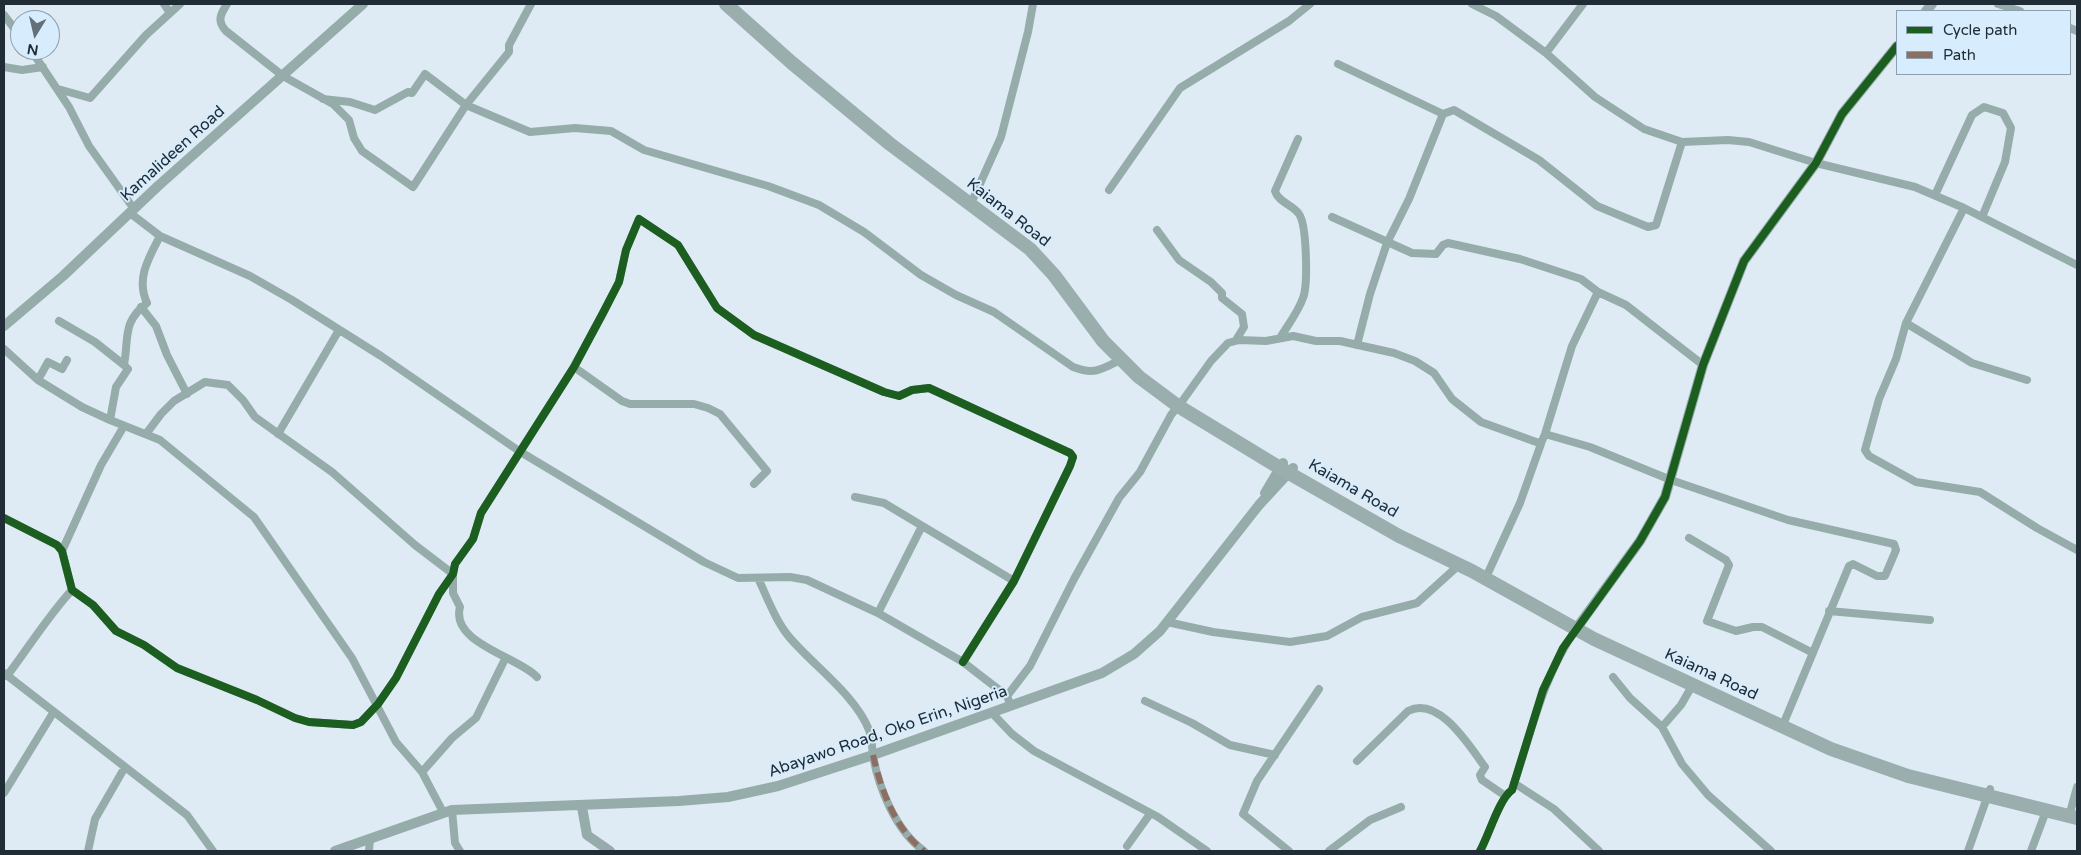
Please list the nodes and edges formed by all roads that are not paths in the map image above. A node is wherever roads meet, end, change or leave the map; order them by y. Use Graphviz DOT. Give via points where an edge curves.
graph roads {
  1 [pos="164,4"];
  2 [pos="180,4"];
  3 [pos="227,4"];
  4 [pos="363,4"];
  5 [pos="532,4"];
  6 [pos="726,4"];
  7 [pos="735,4"];
  8 [pos="1033,4"];
  9 [pos="1310,4"];
  10 [pos="1472,4"];
  11 [pos="1583,4"];
  12 [pos="1998,4"];
  13 [pos="2017,10"];
  14 [pos="170,14"];
  15 [pos="1896,47"];
  16 [pos="1546,53"];
  17 [pos="38,60"];
  18 [pos="1338,64"];
  19 [pos="4,67"];
  20 [pos="43,67"];
  21 [pos="283,76"];
  22 [pos="58,89"];
  23 [pos="323,99"];
  24 [pos="466,105"];
  25 [pos="1443,114"];
  26 [pos="1298,139"];
  27 [pos="1682,142"];
  28 [pos="1816,163"];
  29 [pos="1109,190"];
  30 [pos="1935,195"];
  31 [pos="974,197"];
  32 [pos="1964,208"];
  33 [pos="132,211"];
  34 [pos="1332,217"];
  35 [pos="1982,217"];
  36 [pos="1157,230"];
  37 [pos="160,236"];
  38 [pos="1387,243"];
  39 [pos="2077,264"];
  40 [pos="1598,292"];
  41 [pos="141,307"];
  42 [pos="59,321"];
  43 [pos="1906,323"];
  44 [pos="4,326"];
  45 [pos="339,330"];
  46 [pos="1280,338"];
  47 [pos="1236,340"];
  48 [pos="1357,345"];
  49 [pos="4,349"];
  50 [pos="67,360"];
  51 [pos="1120,360"];
  52 [pos="124,365"];
  53 [pos="1703,365"];
  54 [pos="574,367"];
  55 [pos="38,380"];
  56 [pos="2027,380"];
  57 [pos="187,394"];
  58 [pos="1181,403"];
  59 [pos="110,420"];
  60 [pos="124,426"];
  61 [pos="146,434"];
  62 [pos="278,434"];
  63 [pos="1544,438"];
  64 [pos="518,452"];
  65 [pos="1286,468"];
  66 [pos="1671,480"];
  67 [pos="754,484"];
  68 [pos="856,496"];
  69 [pos="4,518"];
  70 [pos="922,526"];
  71 [pos="1689,538"];
  72 [pos="2077,550"];
  73 [pos="62,551"];
  74 [pos="1459,565"];
  75 [pos="1488,573"];
  76 [pos="453,574"];
  77 [pos="758,578"];
  78 [pos="1014,581"];
  79 [pos="72,590"];
  80 [pos="1829,611"];
  81 [pos="878,613"];
  82 [pos="1930,620"];
  83 [pos="1166,622"];
  84 [pos="1578,626"];
  85 [pos="1813,653"];
  86 [pos="506,659"];
  87 [pos="963,662"];
  88 [pos="5,674"];
  89 [pos="537,676"];
  90 [pos="1613,677"];
  91 [pos="1692,686"];
  92 [pos="1319,689"];
  93 [pos="1009,701"];
  94 [pos="1145,701"];
  95 [pos="378,704"];
  96 [pos="53,713"];
  97 [pos="992,713"];
  98 [pos="1785,720"];
  99 [pos="1662,727"];
  100 [pos="873,755"];
  101 [pos="1275,755"];
  102 [pos="1357,761"];
  103 [pos="125,767"];
  104 [pos="422,772"];
  105 [pos="1514,783"];
  106 [pos="2077,787"];
  107 [pos="1988,792"];
  108 [pos="4,793"];
  109 [pos="1504,795"];
  110 [pos="582,806"];
  111 [pos="1401,807"];
  112 [pos="447,811"];
  113 [pos="2046,811"];
  114 [pos="2075,812"];
  115 [pos="1150,814"];
  116 [pos="370,839"];
  117 [pos="1127,846"];
  118 [pos="1483,850"];
  119 [pos="88,851"];
  120 [pos="213,851"];
  121 [pos="335,851"];
  122 [pos="369,851"];
  123 [pos="460,851"];
  124 [pos="610,851"];
  125 [pos="924,851"];
  126 [pos="1207,851"];
  127 [pos="1289,851"];
  128 [pos="1329,851"];
  129 [pos="1599,851"];
  130 [pos="1771,851"];
  131 [pos="1968,851"];
  132 [pos="2031,851"];
  1 -- 14 [label="street"];
  2 -- 14 [label="street"];
  3 -- 21 [label="street" via="220,24"];
  4 -- 21 [label="street, Kamalideen Road"];
  5 -- 24 [label="street" via="509,45 509,52"];
  6 -- 51 [label="highway, Kaiama Road" via="890,144 1030,249"];
  7 -- 31 [label="highway, Kaiama Road" via="874,123"];
  8 -- 31 [label="street" via="1001,137"];
  9 -- 29 [label="street" via="1289,21 1180,88"];
  10 -- 16 [label="street" via="1496,16"];
  11 -- 16 [label="street"];
  12 -- 13 [label="street"];
  14 -- 22 [label="street" via="146,35 90,98"];
  15 -- 28 [label="street" via="1842,114"];
  16 -- 27 [label="street" via="1595,97 1622,116 1644,129"];
  17 -- 20 [label="street"];
  18 -- 25 [label="street"];
  19 -- 20 [label="street" via="22,70"];
  20 -- 22 [label="street"];
  21 -- 23 [label="street"];
  21 -- 33 [label="street, Kamalideen Road"];
  22 -- 33 [label="street" via="89,146"];
  23 -- 24 [label="street" via="350,102 375,110 388,101 412,93 425,74"];
  23 -- 24 [label="street" via="349,120 362,151 412,187"];
  24 -- 51 [label="street" via="530,132 576,128 611,131 644,150 768,186 820,205 864,232 921,276 994,312 1073,367 1097,372"];
  25 -- 27 [label="street" via="1454,110 1539,160 1597,206 1648,227 1656,225"];
  25 -- 38 [label="street"];
  26 -- 46 [label="street" via="1275,191 1299,214 1304,231 1305,290"];
  27 -- 28 [label="street" via="1749,142"];
  28 -- 30 [label="street" via="1915,187"];
  28 -- 53 [label="street" via="1744,261"];
  30 -- 32 [label="street"];
  30 -- 35 [label="street" via="1972,115 1984,107 2003,113 2011,128 2005,162"];
  31 -- 58 [label="highway, Kaiama Road" via="1037,246 1112,340 1135,365"];
  32 -- 35 [label="street"];
  32 -- 43 [label="street"];
  33 -- 37 [label="street"];
  33 -- 44 [label="street, Kamalideen Road"];
  34 -- 38 [label="street"];
  35 -- 39 [label="street"];
  36 -- 47 [label="street" via="1179,260 1211,282 1222,293 1222,298 1242,314 1244,327"];
  37 -- 41 [label="street" via="141,280 147,303"];
  37 -- 45 [label="street" via="250,276"];
  38 -- 40 [label="street" via="1412,252 1432,254 1448,243 1520,259 1581,279"];
  38 -- 48 [label="street"];
  40 -- 53 [label="street" via="1658,328"];
  40 -- 63 [label="street" via="1572,346"];
  41 -- 52 [label="street" via="126,333"];
  41 -- 57 [label="street" via="156,326"];
  42 -- 52 [label="street" via="95,342"];
  43 -- 56 [label="street" via="1972,363"];
  43 -- 72 [label="street" via="1865,447 1869,456 1916,482 1980,492"];
  45 -- 62 [label="street"];
  45 -- 64 [label="street"];
  46 -- 47 [label="street"];
  46 -- 48 [label="street" via="1293,336"];
  47 -- 58 [label="street" via="1222,348"];
  48 -- 63 [label="street" via="1415,361 1434,373 1452,399 1481,422 1530,440"];
  49 -- 55 [label="street"];
  50 -- 55 [label="street" via="62,369 48,362"];
  51 -- 58 [label="highway, Kaiama Road" via="1139,378"];
  52 -- 59 [label="street" via="128,369 116,387"];
  53 -- 66 [label="street"];
  54 -- 64 [label="street"];
  54 -- 67 [label="street" via="630,404 694,404 720,414 767,471"];
  54 -- 78 [label="street" via="618,282 626,250 639,219 678,246 717,308 754,335 884,392 899,396 929,388 1070,452 1073,457 1070,466"];
  55 -- 59 [label="street"];
  57 -- 61 [label="street" via="161,414"];
  57 -- 62 [label="street" via="205,382 228,385 254,417"];
  58 -- 65 [label="highway, Kaiama Road"];
  58 -- 93 [label="street" via="1140,472 1119,498"];
  59 -- 60 [label="street"];
  60 -- 61 [label="street"];
  60 -- 73 [label="street" via="101,465"];
  61 -- 95 [label="street" via="175,450 254,517 352,658"];
  62 -- 76 [label="street" via="332,472"];
  63 -- 66 [label="street" via="1590,447"];
  63 -- 75 [label="street" via="1520,503"];
  64 -- 76 [label="street" via="481,514 473,539 455,564"];
  64 -- 77 [label="street" via="714,568 730,576"];
  65 -- 74 [label="highway, Kaiama Road" via="1399,536"];
  65 -- 75 [label="highway, Kaiama Road"];
  65 -- 83 [label="street, Abayawo Road, Oko Erin, Nigeria"];
  66 -- 80 [label="street" via="1788,520 1894,544 1896,550 1884,576 1877,576 1853,564 1849,566"];
  66 -- 84 [label="street" via="1640,540"];
  68 -- 70 [label="street" via="884,503"];
  69 -- 73 [label="street" via="42,536"];
  70 -- 78 [label="street"];
  70 -- 81 [label="street"];
  71 -- 85 [label="street" via="1729,565 1707,621 1736,631 1762,628"];
  73 -- 79 [label="street"];
  74 -- 83 [label="street" via="1417,603 1362,617 1327,636 1290,642"];
  74 -- 84 [label="highway, Kaiama Road"];
  75 -- 84 [label="highway, Kaiama Road"];
  76 -- 86 [label="street" via="453,594 460,607 459,622 469,634"];
  76 -- 95 [label="street" via="439,594 396,678"];
  77 -- 81 [label="street" via="807,580"];
  77 -- 100 [label="street" via="788,636 863,718 869,730"];
  78 -- 87 [label="street"];
  79 -- 88 [label="street" via="56,606 34,641"];
  79 -- 95 [label="street" via="93,605 116,631 144,645 177,668 279,712 309,722 353,725 361,722"];
  80 -- 82 [label="street"];
  80 -- 85 [label="street"];
  81 -- 87 [label="street"];
  83 -- 93 [label="street, Abayawo Road, Oko Erin, Nigeria" via="1134,654 1102,673"];
  84 -- 91 [label="highway, Kaiama Road"];
  84 -- 98 [label="highway, Kaiama Road"];
  84 -- 105 [label="street" via="1563,648 1543,690"];
  85 -- 98 [label="street"];
  86 -- 89 [label="street"];
  86 -- 104 [label="street" via="476,718 452,738"];
  87 -- 93 [label="street"];
  88 -- 96 [label="street"];
  90 -- 99 [label="street" via="1630,698"];
  91 -- 99 [label="street"];
  91 -- 107 [label="highway, Kaiama Road" via="1856,759 1908,776"];
  92 -- 101 [label="street"];
  93 -- 97 [label="street, Abayawo Road, Oko Erin, Nigeria"];
  94 -- 101 [label="street" via="1230,745"];
  95 -- 104 [label="street" via="396,742"];
  96 -- 103 [label="street"];
  96 -- 108 [label="street"];
  97 -- 100 [label="street, Abayawo Road, Oko Erin, Nigeria"];
  97 -- 115 [label="street" via="1034,751"];
  98 -- 107 [label="highway, Kaiama Road" via="1890,763"];
  99 -- 130 [label="street" via="1682,764 1708,795"];
  100 -- 110 [label="street, Abayawo Road, Oko Erin, Nigeria" via="778,786 728,796"];
  100 -- 125 [label="street" via="879,781 902,828"];
  101 -- 127 [label="street" via="1257,781 1243,814"];
  102 -- 109 [label="street" via="1408,711 1429,710 1440,714 1455,728 1485,767 1480,775 1482,780"];
  103 -- 119 [label="street" via="95,819"];
  103 -- 120 [label="street" via="187,815"];
  104 -- 112 [label="street"];
  105 -- 109 [label="street" via="1512,790"];
  105 -- 129 [label="street" via="1554,809"];
  106 -- 114 [label="street"];
  107 -- 113 [label="highway, Kaiama Road"];
  107 -- 114 [label="highway, Kaiama Road"];
  107 -- 131 [label="street"];
  109 -- 118 [label="street"];
  110 -- 112 [label="street, Abayawo Road, Oko Erin, Nigeria"];
  110 -- 124 [label="street" via="587,835"];
  111 -- 128 [label="street" via="1370,820"];
  112 -- 116 [label="street, Abayawo Road, Oko Erin, Nigeria"];
  112 -- 123 [label="street"];
  113 -- 114 [label="highway, Kaiama Road"];
  113 -- 132 [label="street"];
  115 -- 117 [label="street"];
  115 -- 126 [label="street" via="1158,816"];
  116 -- 121 [label="street, Abayawo Road, Oko Erin, Nigeria"];
  116 -- 122 [label="street"];
}
